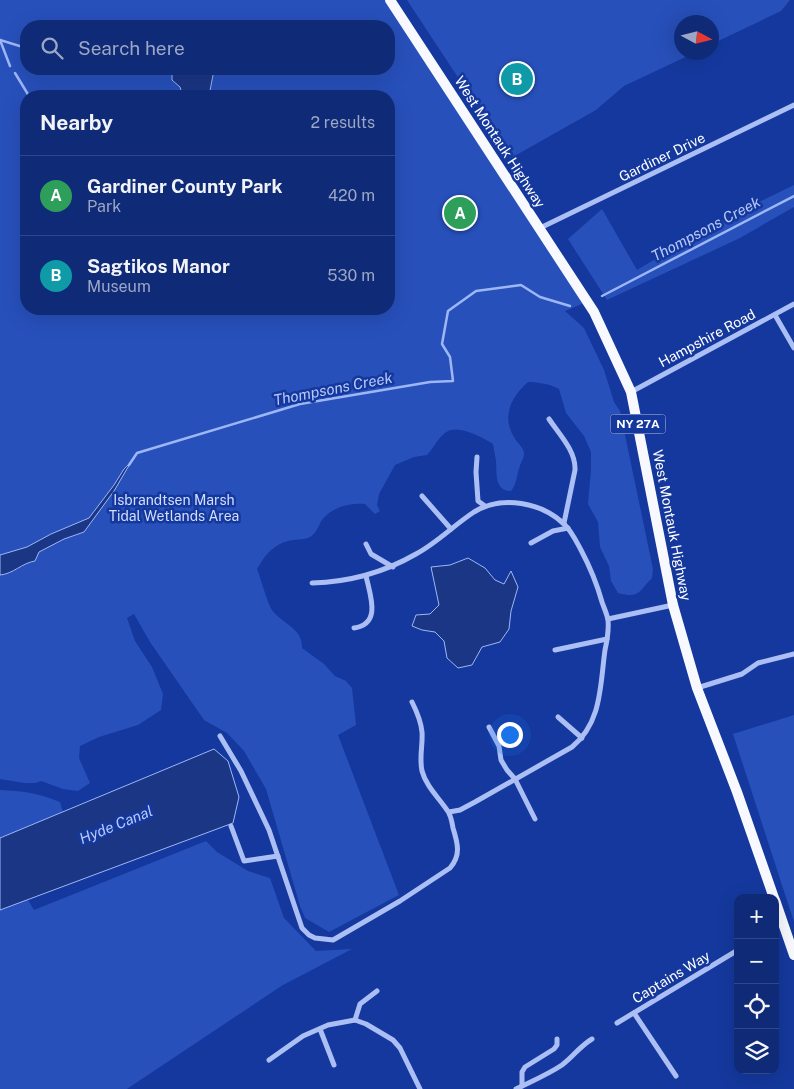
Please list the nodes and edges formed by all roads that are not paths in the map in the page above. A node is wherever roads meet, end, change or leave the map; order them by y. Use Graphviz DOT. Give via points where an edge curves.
graph roads {
  1 [pos="390,0"];
  2 [pos="794,105"];
  3 [pos="540,228"];
  4 [pos="794,304"];
  5 [pos="775,315"];
  6 [pos="794,348"];
  7 [pos="631,392"];
  8 [pos="549,419"];
  9 [pos="477,457"];
  10 [pos="422,496"];
  11 [pos="485,506"];
  12 [pos="566,526"];
  13 [pos="451,529"];
  14 [pos="531,543"];
  15 [pos="366,544"];
  16 [pos="393,567"];
  17 [pos="366,576"];
  18 [pos="312,583"];
  19 [pos="673,605"];
  20 [pos="608,620"];
  21 [pos="354,628"];
  22 [pos="607,639"];
  23 [pos="554,650"];
  24 [pos="794,654"];
  25 [pos="697,688"];
  26 [pos="412,702"];
  27 [pos="558,717"];
  28 [pos="489,727"];
  29 [pos="220,736"];
  30 [pos="582,738"];
  31 [pos="515,779"];
  32 [pos="449,812"];
  33 [pos="535,819"];
  34 [pos="231,826"];
  35 [pos="278,856"];
  36 [pos="773,894"];
  37 [pos="779,925"];
  38 [pos="734,952"];
  39 [pos="794,955"];
  40 [pos="377,991"];
  41 [pos="634,1013"];
  42 [pos="355,1020"];
  43 [pos="617,1023"];
  44 [pos="320,1029"];
  45 [pos="558,1039"];
  46 [pos="592,1039"];
  47 [pos="269,1060"];
  48 [pos="334,1065"];
  49 [pos="676,1076"];
  50 [pos="519,1088"];
  51 [pos="420,1089"];
  1 -- 3 [label="main road, West Montauk Highway / NY 27A"];
  2 -- 3 [label="street, Gardiner Drive"];
  3 -- 7 [label="main road, West Montauk Highway / NY 27A" via="594,312"];
  4 -- 5 [label="street, Hampshire Road"];
  5 -- 6 [label="street"];
  5 -- 7 [label="street, Hampshire Road"];
  7 -- 19 [label="main road, West Montauk Highway / NY 27A"];
  8 -- 12 [label="street" via="575,462"];
  9 -- 11 [label="street" via="478,501"];
  10 -- 13 [label="street"];
  11 -- 12 [label="street" via="521,503 547,511"];
  11 -- 13 [label="street"];
  12 -- 14 [label="street"];
  12 -- 20 [label="street" via="589,563"];
  13 -- 16 [label="street"];
  15 -- 16 [label="street" via="371,554"];
  16 -- 17 [label="street"];
  17 -- 18 [label="street" via="333,583"];
  17 -- 21 [label="street" via="372,616 367,624"];
  19 -- 20 [label="street"];
  19 -- 25 [label="main road, West Montauk Highway / NY 27A"];
  20 -- 22 [label="street"];
  22 -- 23 [label="street"];
  22 -- 30 [label="street" via="597,709 590,728"];
  24 -- 25 [label="street" via="758,663 742,674"];
  25 -- 36 [label="main road, West Montauk Highway / NY 27A"];
  26 -- 32 [label="street" via="422,732 422,770 427,784"];
  27 -- 30 [label="street"];
  28 -- 31 [label="street" via="499,746 501,760"];
  29 -- 35 [label="street" via="248,784"];
  30 -- 31 [label="street"];
  31 -- 32 [label="street" via="460,810"];
  31 -- 33 [label="street"];
  32 -- 35 [label="street" via="458,852 450,868 333,940 315,938 302,928"];
  34 -- 35 [label="street" via="244,861"];
  37 -- 39 [label="main road, West Montauk Highway / NY 27A"];
  38 -- 41 [label="street, Captains Way"];
  40 -- 42 [label="street" via="360,1004"];
  41 -- 43 [label="street, Captains Way"];
  41 -- 49 [label="street"];
  42 -- 44 [label="street"];
  42 -- 51 [label="street" via="393,1040"];
  44 -- 47 [label="street" via="303,1036"];
  44 -- 48 [label="street"];
  45 -- 50 [label="street" via="554,1049 524,1067"];
  46 -- 50 [label="street" via="560,1066"];
}
